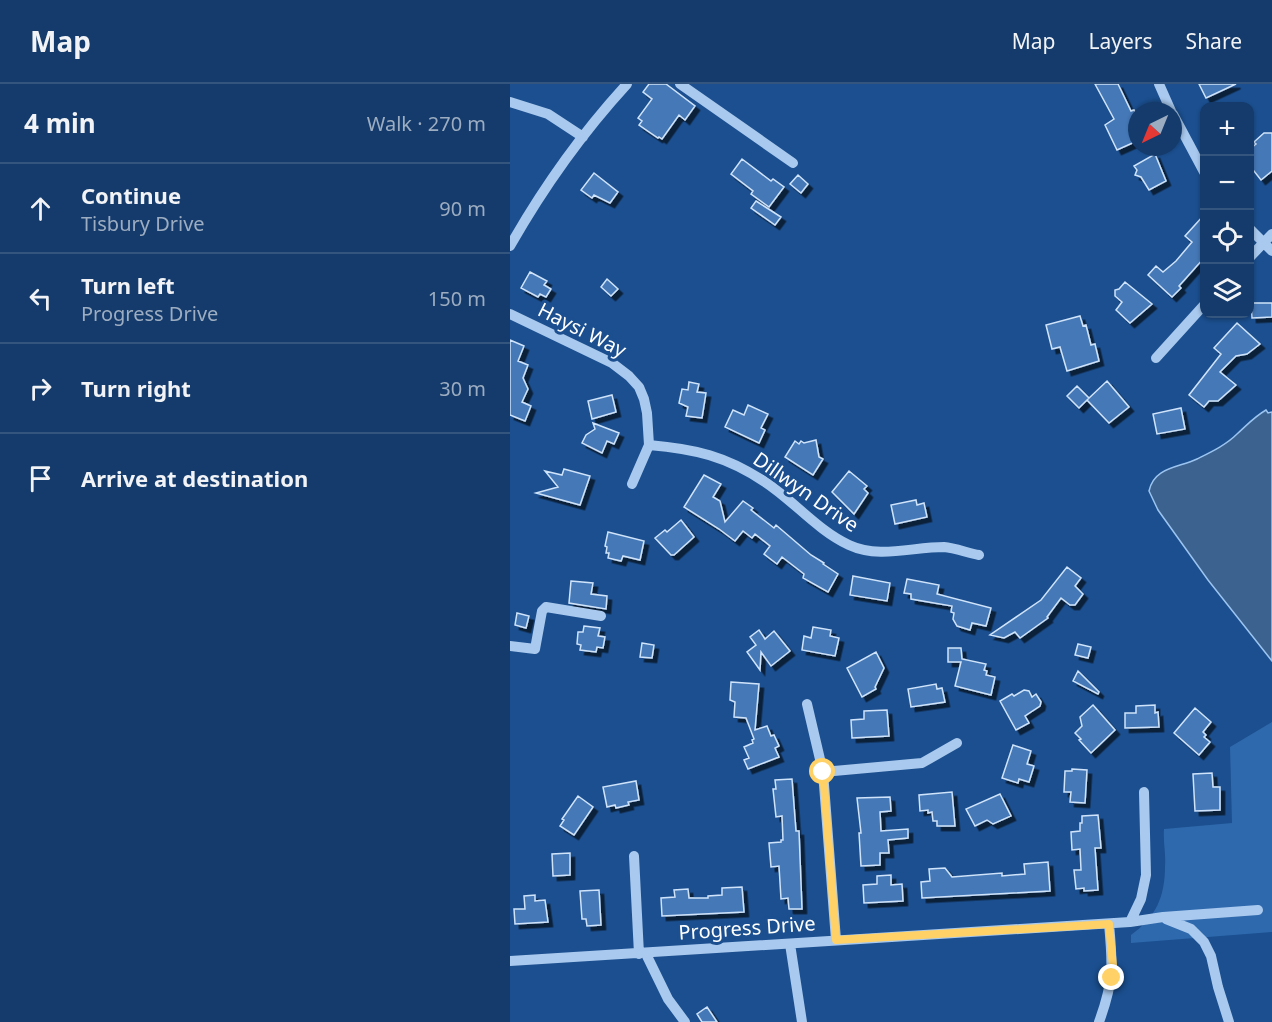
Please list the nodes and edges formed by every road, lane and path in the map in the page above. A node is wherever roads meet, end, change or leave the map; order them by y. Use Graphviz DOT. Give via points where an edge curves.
graph roads {
  1 [pos="627,84"];
  2 [pos="680,84"];
  3 [pos="1159,84"];
  4 [pos="510,102"];
  5 [pos="1167,102"];
  6 [pos="1182,131"];
  7 [pos="583,137"];
  8 [pos="793,163"];
  9 [pos="1200,165"];
  10 [pos="1254,233"];
  11 [pos="1272,234"];
  12 [pos="510,246"];
  13 [pos="1268,247"];
  14 [pos="1254,255"];
  15 [pos="1200,309"];
  16 [pos="510,314"];
  17 [pos="1156,358"];
  18 [pos="649,445"];
  19 [pos="632,484"];
  20 [pos="980,555"];
  21 [pos="601,616"];
  22 [pos="510,646"];
  23 [pos="807,704"];
  24 [pos="957,743"];
  25 [pos="823,772"];
  26 [pos="1144,792"];
  27 [pos="634,856"];
  28 [pos="1258,910"];
  29 [pos="1163,917"];
  30 [pos="1130,922"];
  31 [pos="1109,924"];
  32 [pos="836,940"];
  33 [pos="790,944"];
  34 [pos="642,954"];
  35 [pos="510,962"];
  36 [pos="685,1022"];
  37 [pos="802,1022"];
  38 [pos="1099,1022"];
  39 [pos="1229,1022"];
  1 -- 7 [label="street"];
  2 -- 8 [label="street"];
  3 -- 5 [label="street"];
  4 -- 7 [label="street" via="548,114"];
  6 -- 9 [label="street"];
  7 -- 12 [label="street"];
  10 -- 13 [label="street"];
  11 -- 13 [label="street"];
  13 -- 14 [label="street"];
  15 -- 17 [label="street"];
  16 -- 18 [label="street, Haysi Way" via="612,363 629,376 644,399"];
  18 -- 19 [label="street, Haysi Way"];
  18 -- 20 [label="street, Dillwyn Drive" via="686,448 735,465 766,483 834,536 865,551 945,547"];
  21 -- 22 [label="street" via="546,607 535,649"];
  23 -- 25 [label="street"];
  24 -- 25 [label="street" via="922,763"];
  25 -- 32 [label="street"];
  26 -- 30 [label="street" via="1146,875 1141,899"];
  27 -- 34 [label="street"];
  28 -- 29 [label="street, Progress Drive"];
  29 -- 30 [label="street, Progress Drive"];
  29 -- 39 [label="street" via="1191,929 1204,942"];
  30 -- 31 [label="street, Progress Drive"];
  31 -- 32 [label="street, Progress Drive"];
  31 -- 38 [label="street" via="1113,972"];
  32 -- 33 [label="street, Progress Drive"];
  33 -- 34 [label="street, Progress Drive"];
  33 -- 37 [label="street"];
  34 -- 35 [label="street, Progress Drive"];
  34 -- 36 [label="street"];
}
